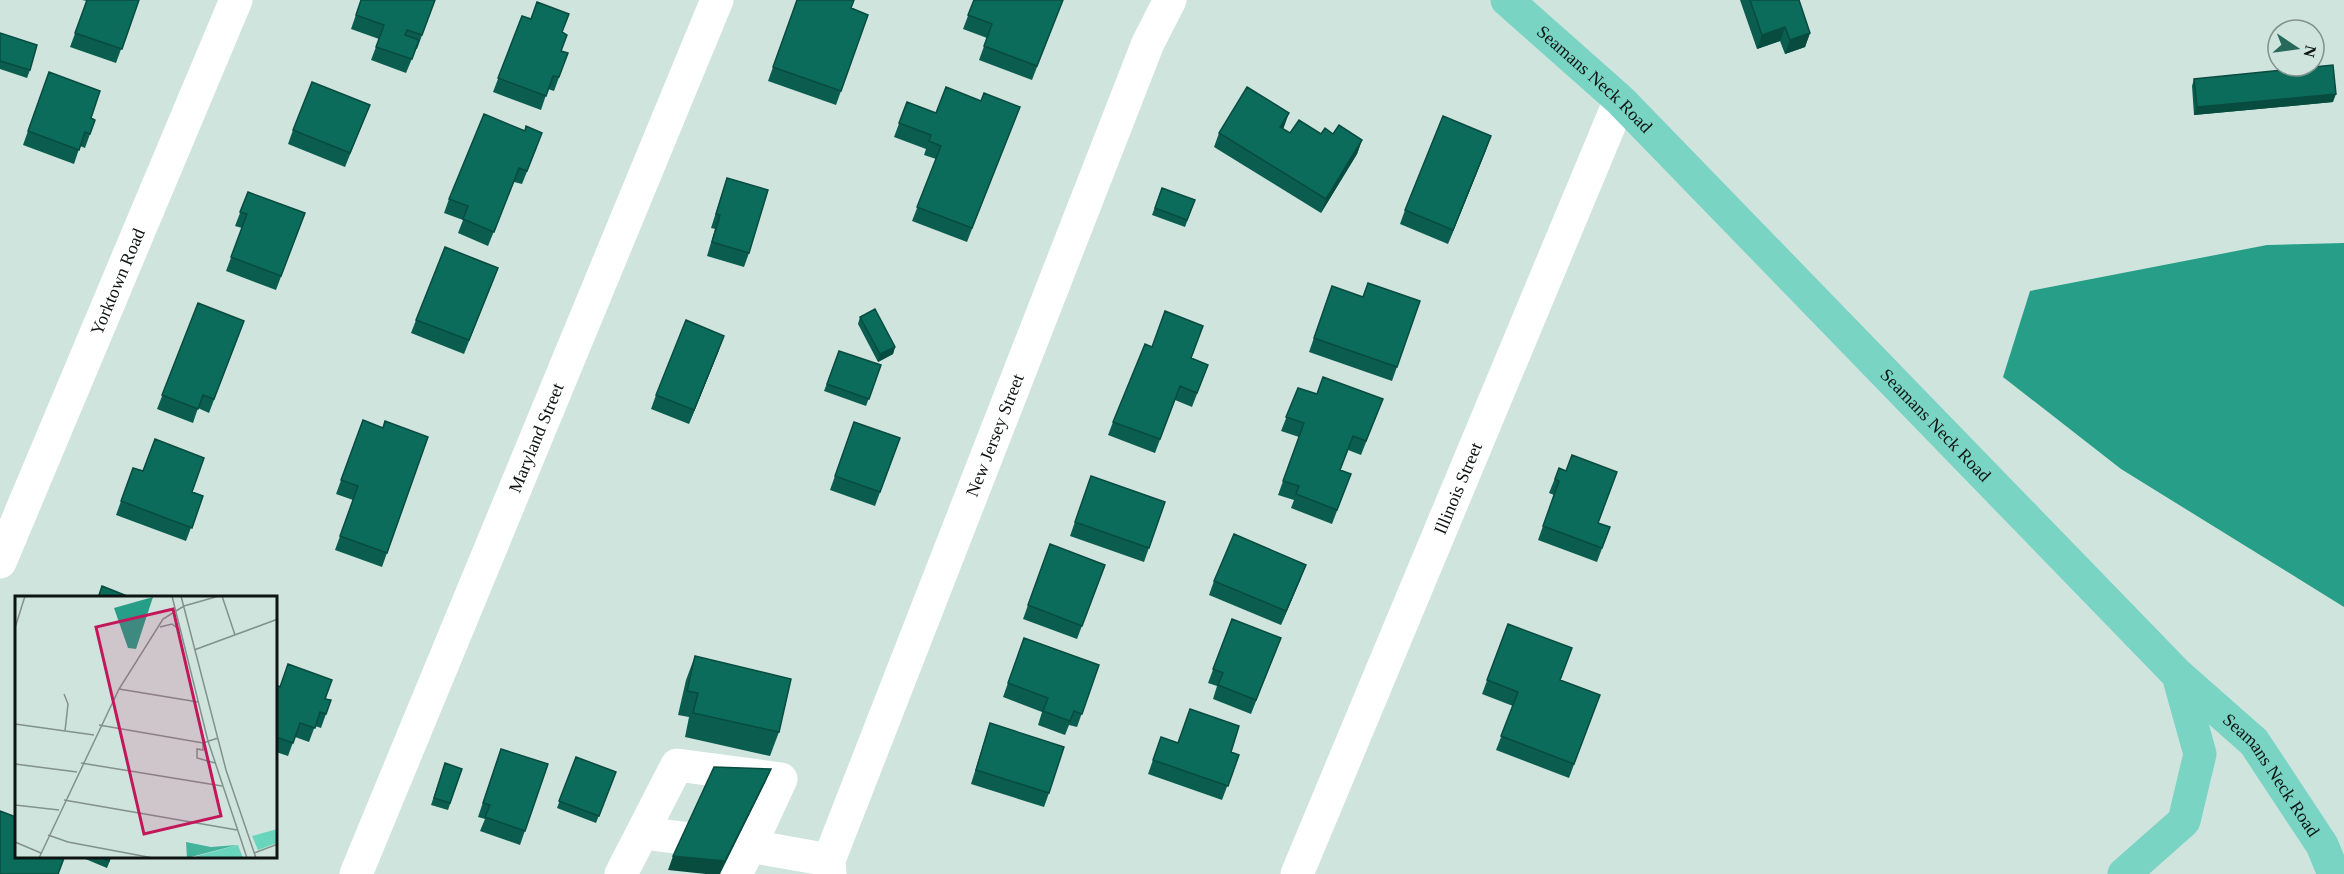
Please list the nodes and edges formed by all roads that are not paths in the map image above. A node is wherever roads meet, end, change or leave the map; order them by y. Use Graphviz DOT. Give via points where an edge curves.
graph roads {
  1 [pos="236,0"];
  2 [pos="717,0"];
  3 [pos="1170,0"];
  4 [pos="1507,0"];
  5 [pos="1620,100"];
  6 [pos="0,562"];
  7 [pos="2178,675"];
  8 [pos="642,833"];
  9 [pos="683,838"];
  10 [pos="741,854"];
  11 [pos="829,867"];
  12 [pos="356,874"];
  13 [pos="621,874"];
  14 [pos="1297,874"];
  15 [pos="2124,874"];
  16 [pos="2334,874"];
  1 -- 6 [label="street, Yorktown Road"];
  2 -- 12 [label="street, Maryland Street"];
  3 -- 11 [label="street, New Jersey Street" via="1148,43"];
  4 -- 5 [label="main road, Seamans Neck Road"];
  5 -- 7 [label="main road, Seamans Neck Road"];
  5 -- 14 [label="street, Illinois Street"];
  7 -- 15 [label="main road" via="2200,754 2184,821"];
  7 -- 16 [label="main road, Seamans Neck Road" via="2254,742 2322,845"];
  8 -- 9 [label="street"];
  8 -- 10 [label="street" via="677,765 781,779"];
  8 -- 13 [label="street"];
  10 -- 11 [label="street"];
}
